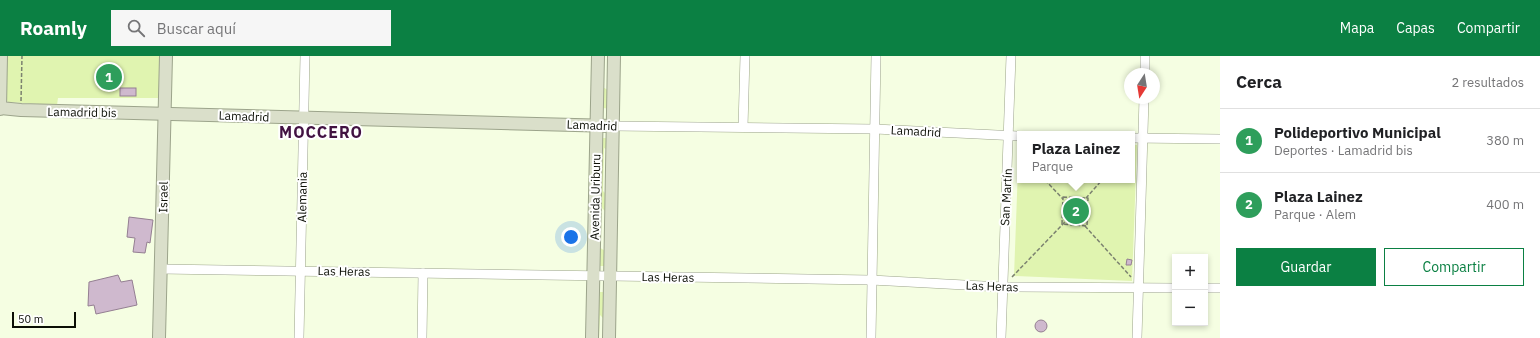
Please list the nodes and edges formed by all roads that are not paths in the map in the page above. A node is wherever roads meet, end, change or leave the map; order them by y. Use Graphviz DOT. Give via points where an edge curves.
graph roads {
  1 [pos="1,56"];
  2 [pos="166,56"];
  3 [pos="305,56"];
  4 [pos="598,56"];
  5 [pos="614,56"];
  6 [pos="745,56"];
  7 [pos="876,56"];
  8 [pos="1011,56"];
  9 [pos="1145,56"];
  10 [pos="1145,68"];
  11 [pos="1144,104"];
  12 [pos="0,108"];
  13 [pos="164,114"];
  14 [pos="304,118"];
  15 [pos="596,125"];
  16 [pos="613,126"];
  17 [pos="743,128"];
  18 [pos="875,129"];
  19 [pos="1009,135"];
  20 [pos="1017,136"];
  21 [pos="1135,138"];
  22 [pos="1144,138"];
  23 [pos="1220,139"];
  24 [pos="161,269"];
  25 [pos="301,270"];
  26 [pos="423,273"];
  27 [pos="594,275"];
  28 [pos="610,276"];
  29 [pos="871,280"];
  30 [pos="1002,287"];
  31 [pos="1140,288"];
  32 [pos="1172,288"];
  33 [pos="1208,288"];
  34 [pos="1220,288"];
  35 [pos="159,338"];
  36 [pos="299,338"];
  37 [pos="422,338"];
  38 [pos="592,338"];
  39 [pos="609,338"];
  40 [pos="871,338"];
  41 [pos="1001,338"];
  42 [pos="1137,338"];
  1 -- 12 [label="street"];
  2 -- 13 [label="street, Israel"];
  3 -- 14 [label="street, Alemania"];
  4 -- 15 [label="street, Avenida Uriburu"];
  5 -- 16 [label="street, Avenida Uriburu"];
  6 -- 17 [label="street"];
  7 -- 18 [label="street"];
  8 -- 19 [label="street, San Martín"];
  9 -- 10 [label="street"];
  11 -- 22 [label="street"];
  12 -- 13 [label="street, Lamadrid bis"];
  13 -- 14 [label="street, Lamadrid"];
  13 -- 24 [label="street, Israel"];
  14 -- 15 [label="street, Lamadrid"];
  14 -- 25 [label="street, Alemania"];
  15 -- 16 [label="street, Lamadrid"];
  15 -- 27 [label="street, Avenida Uriburu"];
  16 -- 17 [label="street, Lamadrid"];
  16 -- 28 [label="street, Avenida Uriburu"];
  17 -- 18 [label="street, Lamadrid"];
  18 -- 19 [label="street, Lamadrid"];
  18 -- 29 [label="street"];
  19 -- 20 [label="street, Lamadrid"];
  19 -- 30 [label="street, San Martín"];
  21 -- 22 [label="street"];
  22 -- 23 [label="street"];
  22 -- 31 [label="street"];
  24 -- 25 [label="street, Las Heras"];
  24 -- 35 [label="street, Israel"];
  25 -- 26 [label="street, Las Heras"];
  25 -- 36 [label="street, Alemania"];
  26 -- 27 [label="street, Las Heras"];
  26 -- 37 [label="street"];
  27 -- 28 [label="street, Las Heras"];
  27 -- 38 [label="street, Avenida Uriburu"];
  28 -- 29 [label="street, Las Heras"];
  28 -- 39 [label="street, Avenida Uriburu"];
  29 -- 30 [label="street, Las Heras"];
  29 -- 40 [label="street"];
  30 -- 31 [label="street, Las Heras"];
  30 -- 41 [label="street, San Martín"];
  31 -- 32 [label="street, Las Heras"];
  31 -- 42 [label="street"];
  33 -- 34 [label="street"];
}
